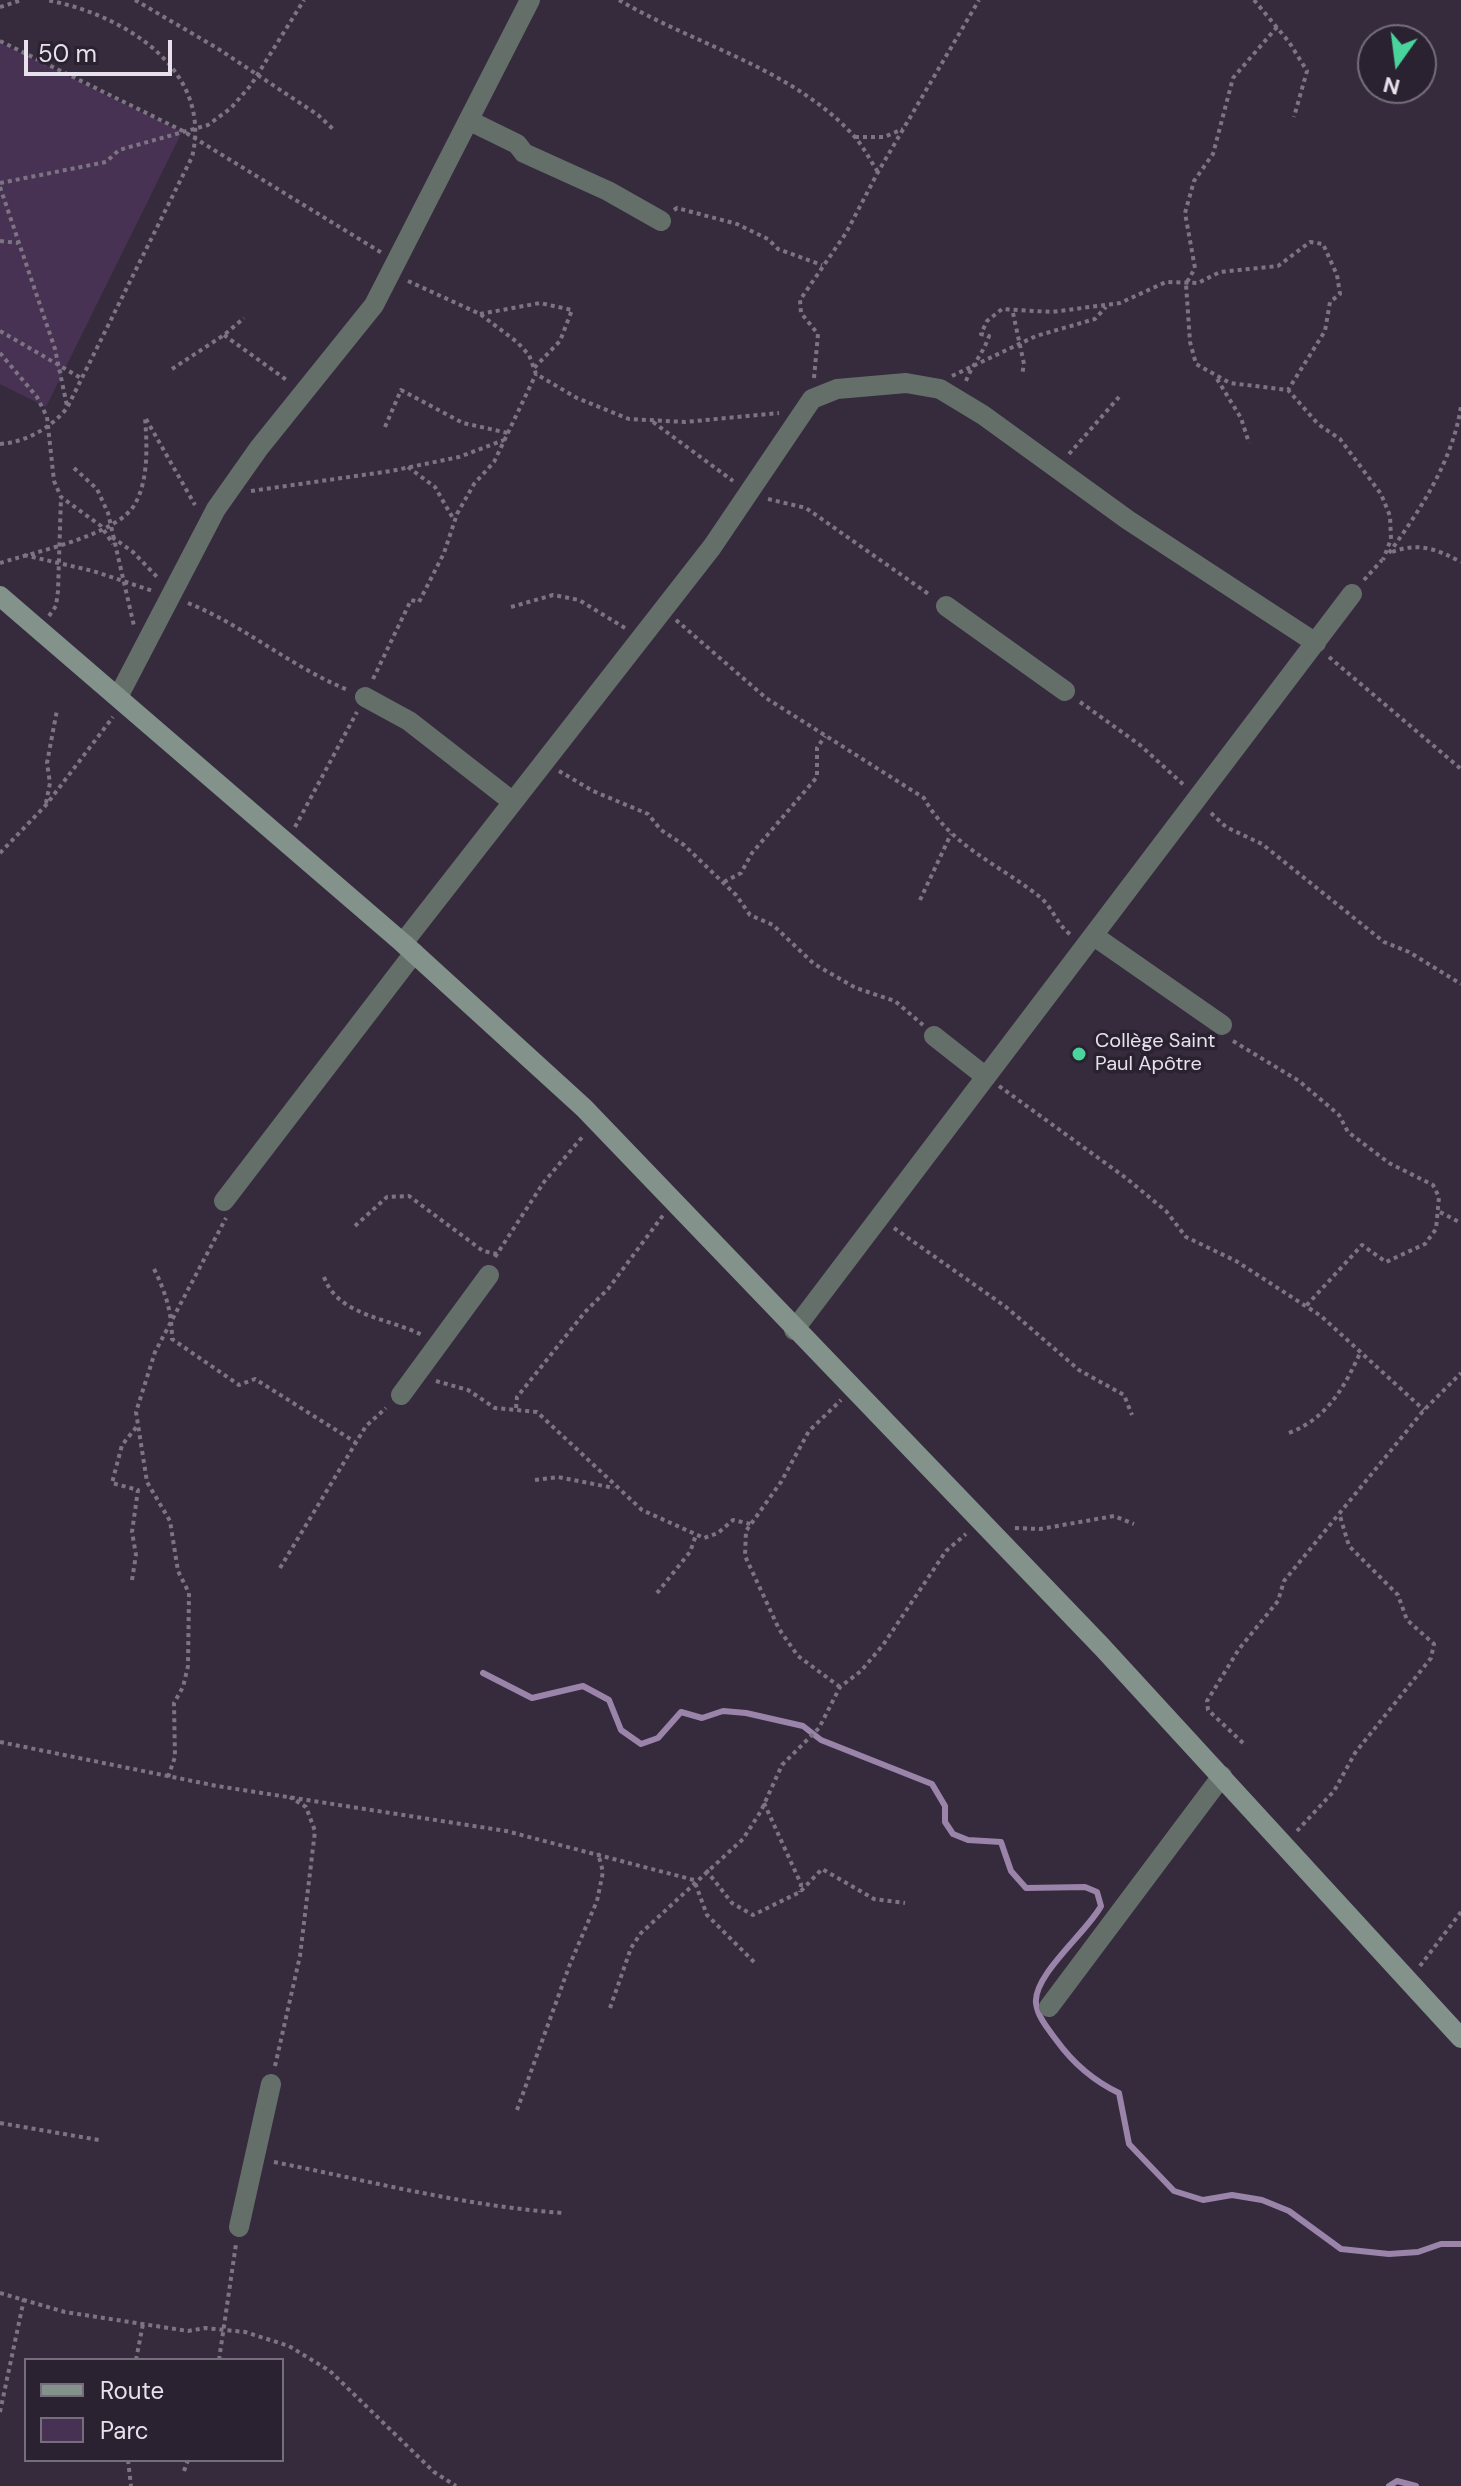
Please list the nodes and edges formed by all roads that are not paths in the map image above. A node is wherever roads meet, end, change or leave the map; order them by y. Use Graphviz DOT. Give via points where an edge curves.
graph roads {
  1 [pos="530,0"];
  2 [pos="470,121"];
  3 [pos="661,221"];
  4 [pos="1352,594"];
  5 [pos="0,596"];
  6 [pos="946,606"];
  7 [pos="1316,643"];
  8 [pos="1065,691"];
  9 [pos="365,697"];
  10 [pos="121,700"];
  11 [pos="513,802"];
  12 [pos="1090,940"];
  13 [pos="409,948"];
  14 [pos="1222,1025"];
  15 [pos="934,1036"];
  16 [pos="986,1077"];
  17 [pos="224,1201"];
  18 [pos="489,1275"];
  19 [pos="794,1330"];
  20 [pos="407,1387"];
  21 [pos="1222,1776"];
  22 [pos="1049,2007"];
  23 [pos="1461,2038"];
  24 [pos="271,2084"];
  25 [pos="239,2227"];
  1 -- 2 [label="street"];
  2 -- 3 [label="street"];
  2 -- 10 [label="street" via="363,322 230,489"];
  4 -- 7 [label="street"];
  5 -- 10 [label="street"];
  6 -- 8 [label="street"];
  7 -- 11 [label="street" via="940,389 906,383 837,389 812,399 736,512"];
  7 -- 12 [label="street"];
  9 -- 11 [label="street" via="409,721"];
  10 -- 13 [label="street"];
  11 -- 13 [label="street"];
  12 -- 14 [label="street"];
  12 -- 16 [label="street"];
  13 -- 17 [label="street"];
  13 -- 19 [label="street" via="596,1121"];
  15 -- 16 [label="street"];
  16 -- 19 [label="street"];
  18 -- 20 [label="street"];
  19 -- 21 [label="street"];
  21 -- 22 [label="street"];
  21 -- 23 [label="street"];
  24 -- 25 [label="street"];
}
